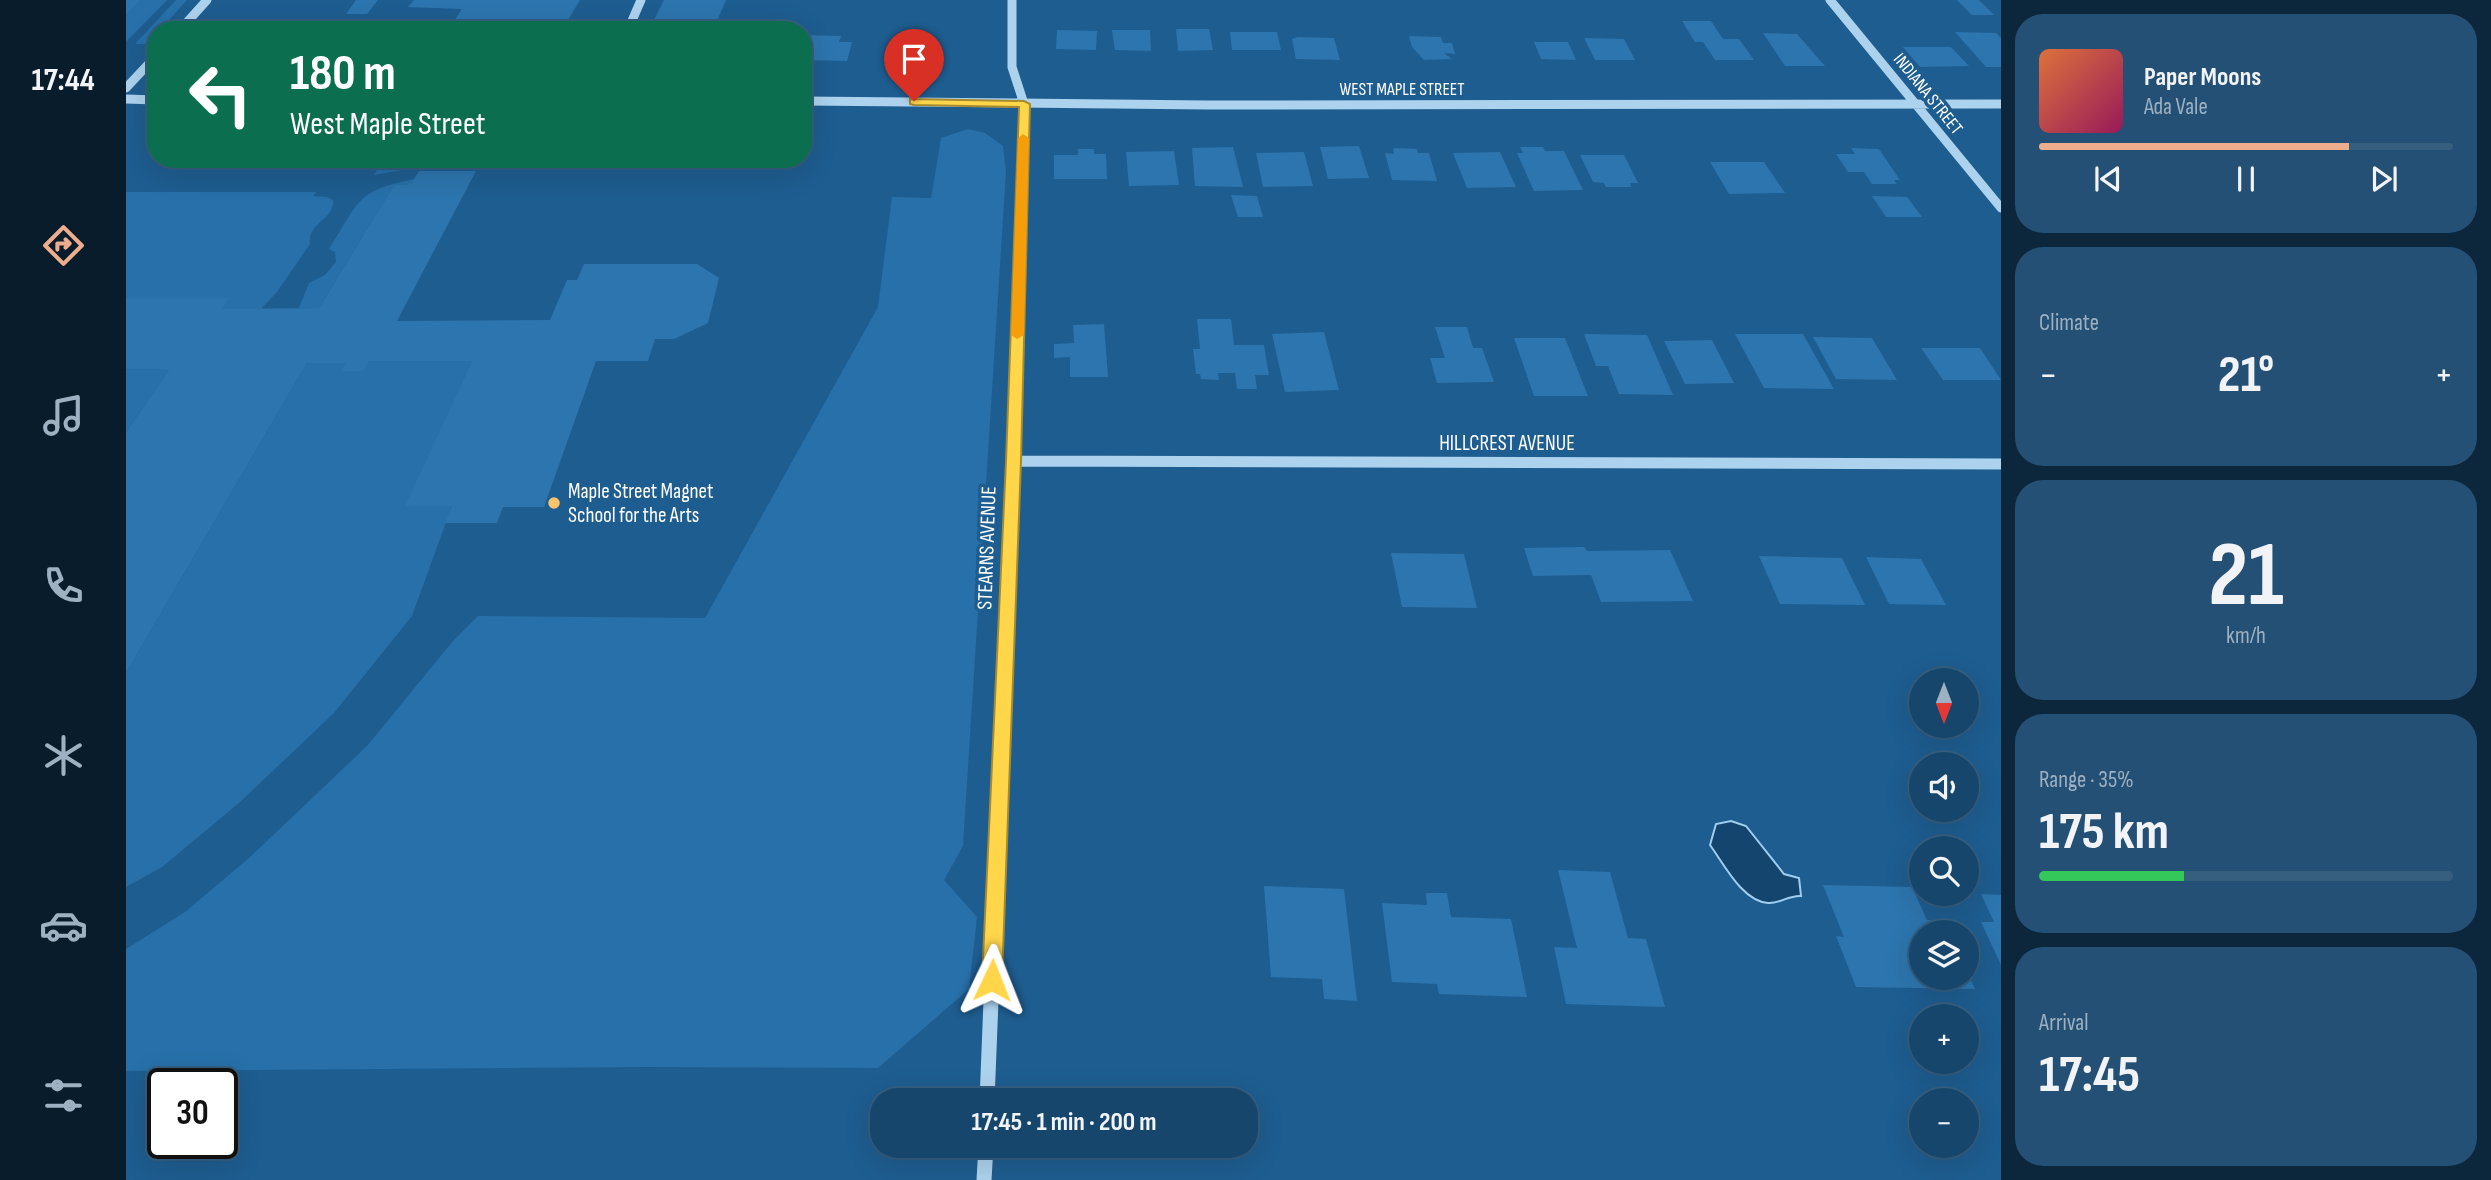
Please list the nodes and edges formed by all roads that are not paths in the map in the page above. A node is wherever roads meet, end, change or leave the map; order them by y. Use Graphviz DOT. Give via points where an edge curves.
graph roads {
  1 [pos="207,0"];
  2 [pos="641,0"];
  3 [pos="1012,0"];
  4 [pos="1830,0"];
  5 [pos="188,21"];
  6 [pos="632,21"];
  7 [pos="147,66"];
  8 [pos="126,88"];
  9 [pos="126,99"];
  10 [pos="147,100"];
  11 [pos="812,101"];
  12 [pos="1024,104"];
  13 [pos="1917,104"];
  14 [pos="2001,104"];
  15 [pos="2001,208"];
  16 [pos="1013,461"];
  17 [pos="2001,464"];
  18 [pos="988,1088"];
  19 [pos="985,1158"];
  20 [pos="984,1180"];
  1 -- 5 [label="street"];
  2 -- 6 [label="street"];
  3 -- 12 [label="street, STEARNS AVENUE" via="1015,87"];
  4 -- 13 [label="street, INDIANA STREET"];
  7 -- 8 [label="street"];
  9 -- 10 [label="street"];
  11 -- 12 [label="street, WEST MAPLE STREET"];
  12 -- 13 [label="street, WEST MAPLE STREET"];
  12 -- 16 [label="street, STEARNS AVENUE"];
  13 -- 14 [label="street, WEST MAPLE STREET"];
  13 -- 15 [label="street, INDIANA STREET"];
  16 -- 17 [label="street, HILLCREST AVENUE"];
  16 -- 18 [label="street, STEARNS AVENUE"];
  19 -- 20 [label="street"];
}
